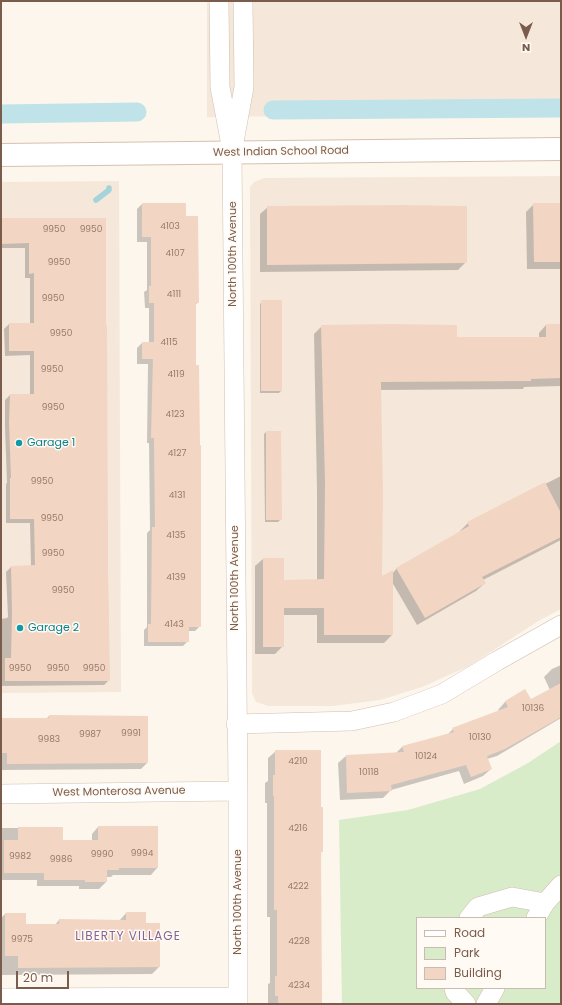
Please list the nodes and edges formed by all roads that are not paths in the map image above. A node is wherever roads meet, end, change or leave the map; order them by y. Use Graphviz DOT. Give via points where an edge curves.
graph roads {
  1 [pos="219,1"];
  2 [pos="243,1"];
  3 [pos="561,149"];
  4 [pos="232,153"];
  5 [pos="1,155"];
  6 [pos="561,626"];
  7 [pos="236,724"];
  8 [pos="238,791"];
  9 [pos="1,794"];
  10 [pos="561,885"];
  11 [pos="540,910"];
  12 [pos="470,917"];
  13 [pos="454,989"];
  14 [pos="494,989"];
  15 [pos="1,998"];
  16 [pos="238,1000"];
  17 [pos="466,1004"];
  18 [pos="486,1004"];
  1 -- 4 [label="street" via="220,87"];
  2 -- 4 [label="street" via="244,87"];
  3 -- 4 [label="main road, West Indian School Road"];
  4 -- 5 [label="main road, West Indian School Road"];
  4 -- 7 [label="street, North 100th Avenue"];
  6 -- 7 [label="street" via="442,694 394,712 352,721"];
  7 -- 8 [label="street, North 100th Avenue"];
  8 -- 9 [label="street, West Monterosa Avenue"];
  8 -- 16 [label="street, North 100th Avenue"];
  10 -- 11 [label="street"];
  11 -- 12 [label="street" via="512,897 478,907"];
  13 -- 17 [label="street"];
  14 -- 18 [label="street"];
  15 -- 16 [label="street"];
}
